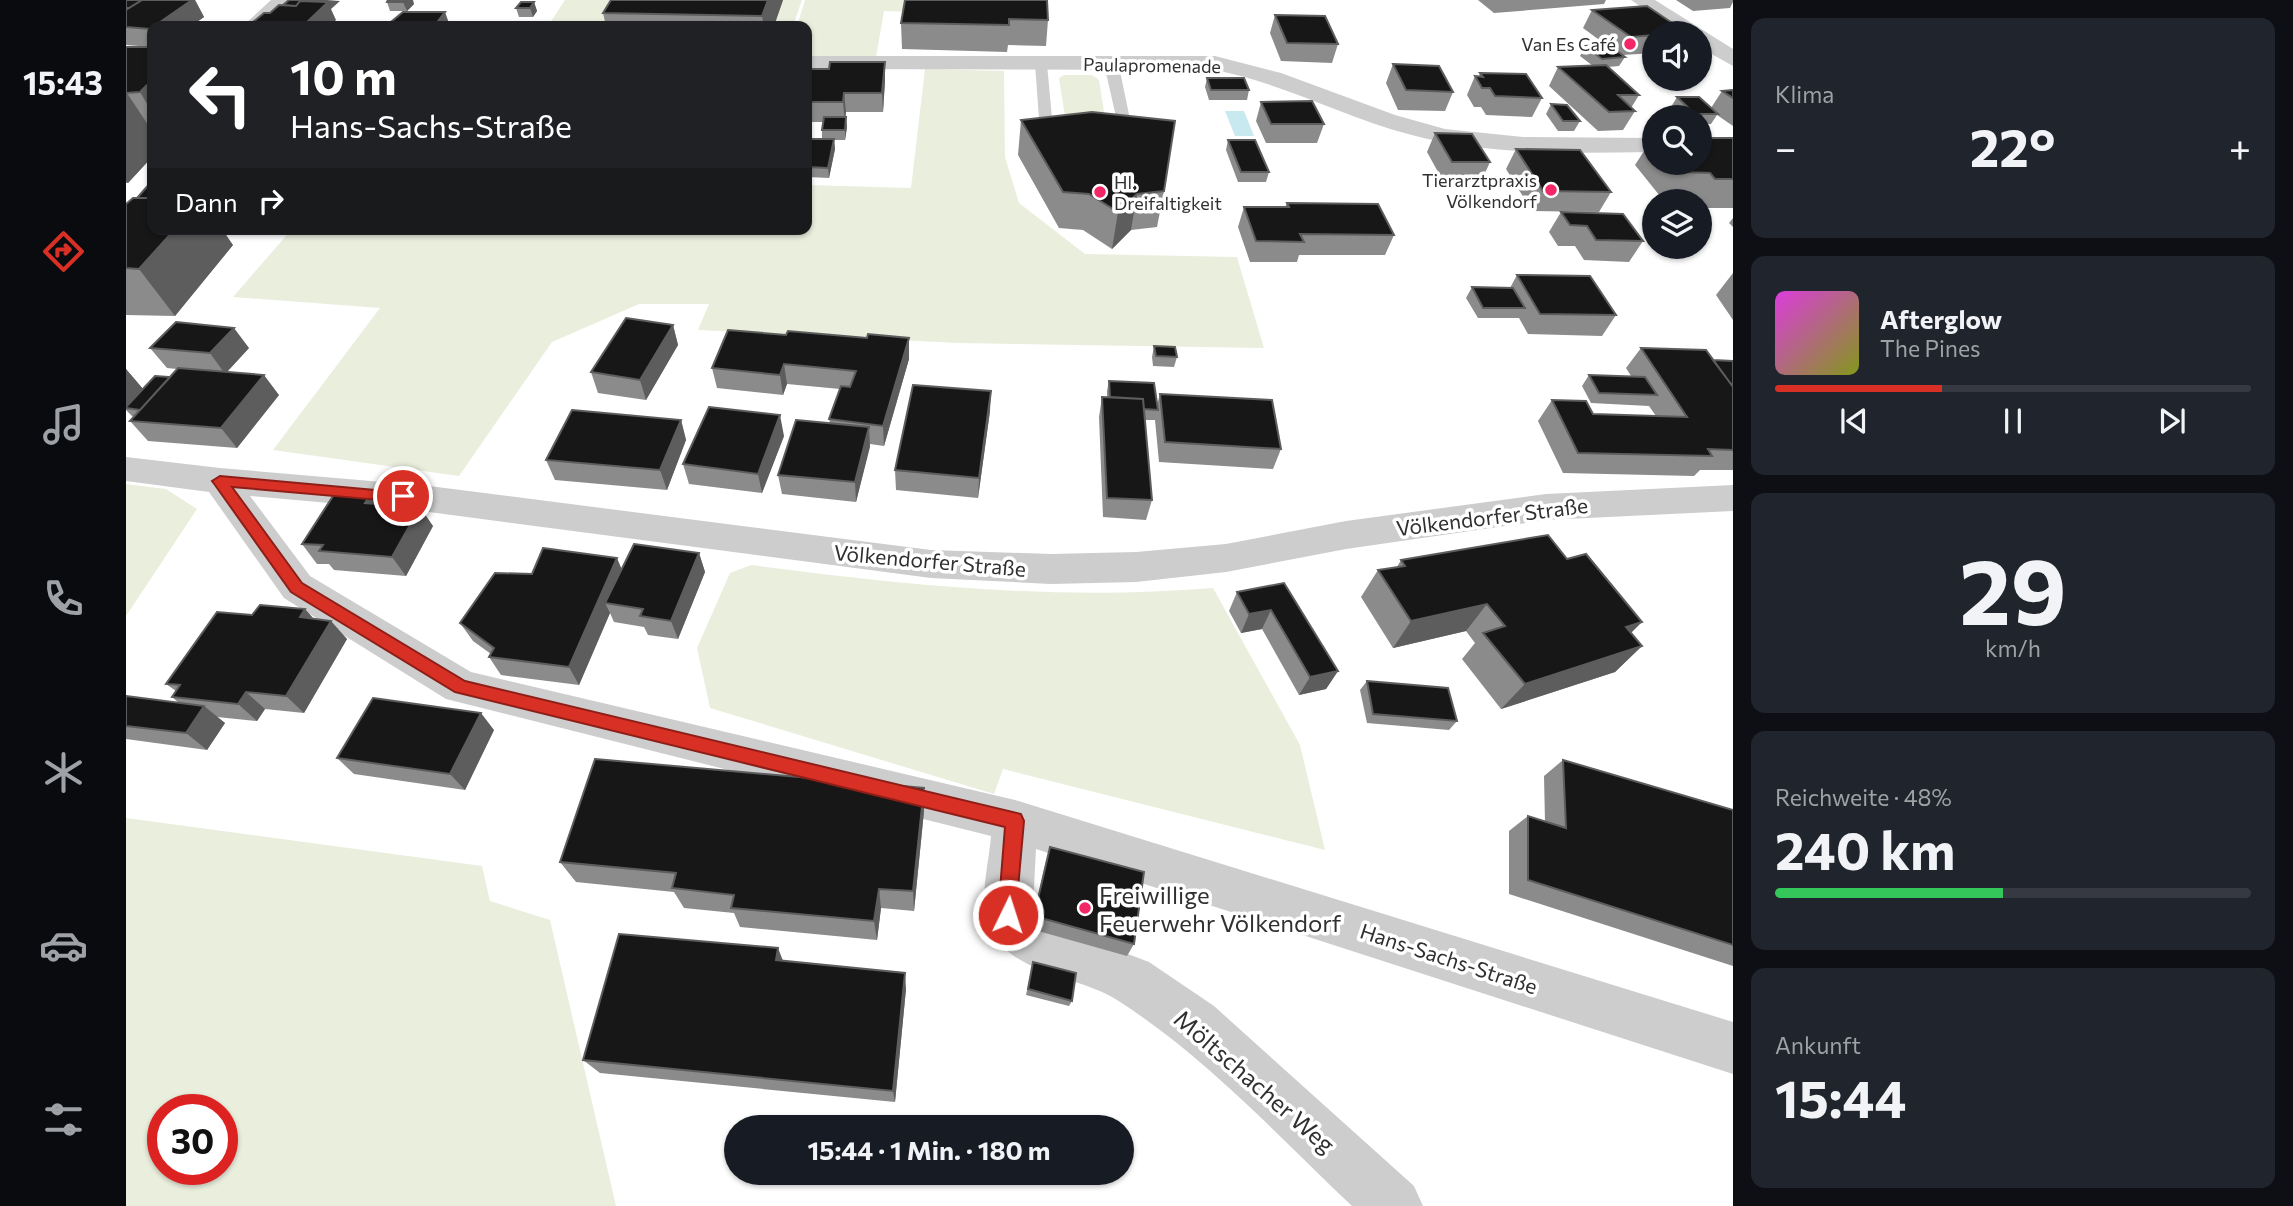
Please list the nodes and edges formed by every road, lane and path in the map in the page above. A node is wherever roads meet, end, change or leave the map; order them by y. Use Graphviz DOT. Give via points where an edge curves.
graph roads {
  1 [pos="283,0"];
  2 [pos="1641,0"];
  3 [pos="259,21"];
  4 [pos="1674,21"];
  5 [pos="1712,45"];
  6 [pos="1733,59"];
  7 [pos="812,62"];
  8 [pos="1041,64"];
  9 [pos="1110,64"];
  10 [pos="1073,133"];
  11 [pos="1100,134"];
  12 [pos="1642,145"];
  13 [pos="126,469"];
  14 [pos="220,481"];
  15 [pos="1733,498"];
  16 [pos="1014,821"];
  17 [pos="1733,1048"];
  18 [pos="1394,1206"];
  1 -- 3 [label="street"];
  2 -- 4 [label="street"];
  5 -- 6 [label="street"];
  7 -- 8 [label="street, Paulapromenade"];
  8 -- 9 [label="street, Paulapromenade"];
  8 -- 10 [label="lane" via="1047,132"];
  9 -- 11 [label="lane" via="1126,134"];
  9 -- 12 [label="street, Paulapromenade" via="1215,64 1253,69 1389,121 1444,136 1507,144"];
  13 -- 14 [label="street, Völkendorfer Straße"];
  14 -- 15 [label="street, Völkendorfer Straße" via="429,499 931,564 1051,569 1136,568 1226,558 1346,535 1546,507"];
  14 -- 16 [label="street, Hans-Sachs-Straße" via="297,587 461,687"];
  16 -- 17 [label="street, Hans-Sachs-Straße"];
  16 -- 18 [label="street, Möltschacher Weg" via="1008,915 1034,942 1131,980 1196,1024"];
}
